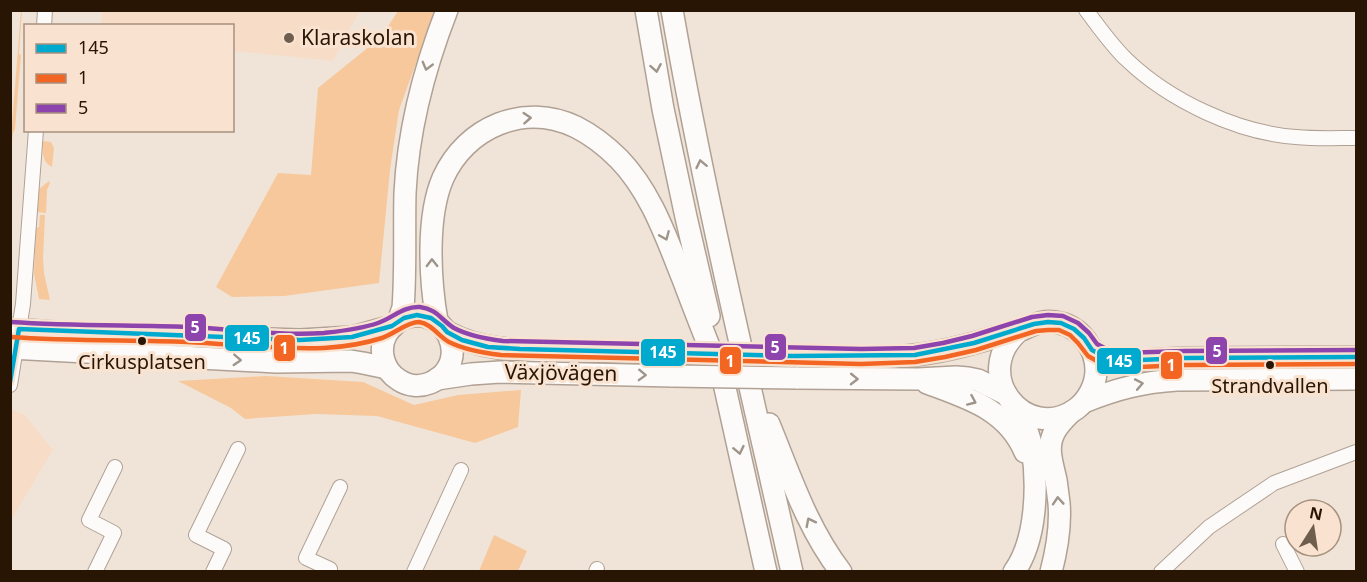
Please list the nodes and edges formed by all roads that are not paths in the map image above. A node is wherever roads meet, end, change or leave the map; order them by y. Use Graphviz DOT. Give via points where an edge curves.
graph roads {
  1 [pos="447,10"];
  2 [pos="646,10"];
  3 [pos="672,10"];
  4 [pos="1086,10"];
  5 [pos="36,132"];
  6 [pos="1356,138"];
  7 [pos="395,323"];
  8 [pos="442,327"];
  9 [pos="1021,329"];
  10 [pos="14,339"];
  11 [pos="1092,350"];
  12 [pos="1356,357"];
  13 [pos="746,366"];
  14 [pos="387,368"];
  15 [pos="437,379"];
  16 [pos="918,379"];
  17 [pos="1356,379"];
  18 [pos="724,384"];
  19 [pos="10,385"];
  20 [pos="1006,394"];
  21 [pos="1077,408"];
  22 [pos="1021,411"];
  23 [pos="238,449"];
  24 [pos="1356,452"];
  25 [pos="115,467"];
  26 [pos="461,470"];
  27 [pos="1034,475"];
  28 [pos="340,487"];
  29 [pos="1290,558"];
  30 [pos="95,572"];
  31 [pos="213,572"];
  32 [pos="329,572"];
  33 [pos="414,572"];
  34 [pos="766,572"];
  35 [pos="792,572"];
  36 [pos="841,572"];
  37 [pos="1014,572"];
  38 [pos="1051,572"];
  39 [pos="1161,572"];
  40 [pos="1297,572"];
  1 -- 7 [label="highway, one-way" via="430,56 408,156 403,308"];
  2 -- 18 [label="highway, one-way" via="670,142"];
  13 -- 3 [label="highway, one-way" via="711,214"];
  4 -- 6 [label="street" via="1126,60 1182,101 1209,114 1296,138"];
  5 -- 10 [label="street" via="23,304"];
  7 -- 8 [label="highway, Växjövägen" via="417,315"];
  7 -- 10 [label="highway, Växjövägen" via="352,337 300,340"];
  7 -- 14 [label="highway" via="382,344"];
  8 -- 9 [label="highway, Växjövägen, bridge" via="462,340 520,350 861,357 915,355"];
  8 -- 15 [label="highway" via="452,344 451,358"];
  8 -- 18 [label="highway, one-way" via="434,303 431,239 443,179 472,140 493,125 527,117 557,120 598,140 634,177 658,218"];
  9 -- 11 [label="highway, Växjövägen" via="1041,322 1061,323 1074,329"];
  9 -- 20 [label="highway, Växjövägen" via="1002,354 1000,374"];
  10 -- 14 [label="highway, Växjövägen, one-way" via="276,362 351,361"];
  10 -- 19 [label="street"];
  11 -- 12 [label="highway, Växjövägen" via="1118,361"];
  11 -- 21 [label="highway" via="1095,383"];
  13 -- 35 [label="highway"];
  36 -- 13 [label="highway, one-way" via="805,512"];
  14 -- 15 [label="highway, Växjövägen" via="409,384 423,385"];
  15 -- 16 [label="highway, Växjövägen, one-way, bridge" via="510,372"];
  16 -- 20 [label="highway, Växjövägen" via="968,378"];
  16 -- 27 [label="highway, one-way" via="983,406 1002,419 1015,432"];
  21 -- 17 [label="highway, one-way" via="1113,391 1154,381"];
  18 -- 34 [label="highway, one-way"];
  20 -- 22 [label="highway, Växjövägen"];
  21 -- 22 [label="highway" via="1045,418"];
  38 -- 21 [label="highway, one-way" via="1059,530 1059,504 1050,443 1059,425"];
  22 -- 27 [label="highway" via="1032,448"];
  23 -- 31 [label="street" via="196,535 224,549"];
  24 -- 39 [label="street" via="1274,483 1209,527"];
  25 -- 30 [label="street" via="89,520 114,533"];
  26 -- 33 [label="street"];
  27 -- 37 [label="highway" via="1031,527"];
  28 -- 32 [label="street" via="306,558 330,569"];
  29 -- 40 [label="street"];
}
